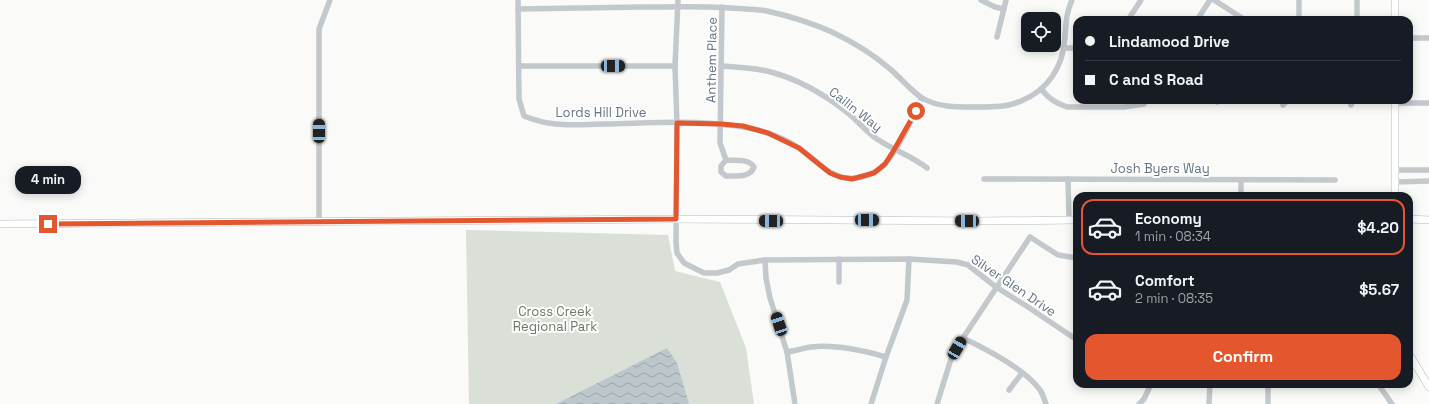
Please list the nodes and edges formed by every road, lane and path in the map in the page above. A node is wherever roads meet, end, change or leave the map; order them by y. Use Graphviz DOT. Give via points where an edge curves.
graph roads {
  1 [pos="330,0"];
  2 [pos="518,0"];
  3 [pos="678,0"];
  4 [pos="982,0"];
  5 [pos="1006,0"];
  6 [pos="1072,0"];
  7 [pos="1141,0"];
  8 [pos="1210,0"];
  9 [pos="1214,0"];
  10 [pos="1299,0"];
  11 [pos="1357,0"];
  12 [pos="1395,0"];
  13 [pos="678,7"];
  14 [pos="722,8"];
  15 [pos="1004,8"];
  16 [pos="518,9"];
  17 [pos="1131,16"];
  18 [pos="1200,16"];
  19 [pos="1239,16"];
  20 [pos="1299,16"];
  21 [pos="1357,16"];
  22 [pos="1395,16"];
  23 [pos="997,37"];
  24 [pos="1413,38"];
  25 [pos="1429,38"];
  26 [pos="1064,48"];
  27 [pos="1073,48"];
  28 [pos="519,66"];
  29 [pos="675,66"];
  30 [pos="721,66"];
  31 [pos="1042,90"];
  32 [pos="922,98"];
  33 [pos="1413,103"];
  34 [pos="1429,103"];
  35 [pos="1144,104"];
  36 [pos="1395,104"];
  37 [pos="677,123"];
  38 [pos="721,124"];
  39 [pos="894,150"];
  40 [pos="726,160"];
  41 [pos="927,168"];
  42 [pos="1395,170"];
  43 [pos="1429,170"];
  44 [pos="984,179"];
  45 [pos="1068,179"];
  46 [pos="1241,180"];
  47 [pos="1335,180"];
  48 [pos="1396,182"];
  49 [pos="1429,182"];
  50 [pos="1241,192"];
  51 [pos="1395,192"];
  52 [pos="676,219"];
  53 [pos="1413,219"];
  54 [pos="1069,220"];
  55 [pos="1073,220"];
  56 [pos="1429,220"];
  57 [pos="319,223"];
  58 [pos="0,224"];
  59 [pos="1073,257"];
  60 [pos="839,259"];
  61 [pos="909,259"];
  62 [pos="765,260"];
  63 [pos="839,282"];
  64 [pos="996,288"];
  65 [pos="1073,337"];
  66 [pos="963,338"];
  67 [pos="787,352"];
  68 [pos="886,357"];
  69 [pos="1413,361"];
  70 [pos="1022,373"];
  71 [pos="1429,387"];
  72 [pos="1149,388"];
  73 [pos="1210,388"];
  74 [pos="1268,388"];
  75 [pos="1380,388"];
  76 [pos="1009,390"];
  77 [pos="1389,403"];
  78 [pos="795,404"];
  79 [pos="870,404"];
  80 [pos="937,404"];
  81 [pos="1046,404"];
  82 [pos="1139,404"];
  83 [pos="1209,404"];
  84 [pos="1268,404"];
  1 -- 57 [label="street" via="319,29"];
  2 -- 16 [label="street, Lords Hill Drive"];
  3 -- 13 [label="street, Silver Glen Drive"];
  4 -- 15 [label="street" via="995,7"];
  5 -- 15 [label="street"];
  6 -- 26 [label="street" via="1068,10"];
  7 -- 17 [label="street"];
  8 -- 18 [label="street"];
  9 -- 19 [label="street"];
  10 -- 20 [label="street"];
  11 -- 21 [label="street"];
  12 -- 22 [label="main road"];
  13 -- 14 [label="street"];
  13 -- 16 [label="street"];
  13 -- 29 [label="street, Silver Glen Drive"];
  14 -- 30 [label="street, Anthem Place"];
  14 -- 32 [label="street" via="766,11 833,33 868,52"];
  15 -- 23 [label="street"];
  16 -- 28 [label="street, Lords Hill Drive"];
  24 -- 25 [label="street"];
  26 -- 27 [label="street"];
  26 -- 31 [label="street" via="1053,77"];
  28 -- 29 [label="street"];
  28 -- 37 [label="street, Lords Hill Drive" via="519,99 524,116 557,124"];
  29 -- 37 [label="street, Silver Glen Drive"];
  30 -- 38 [label="street, Anthem Place"];
  30 -- 39 [label="street, Cailin Way" via="766,71 808,87 848,113 875,138"];
  31 -- 32 [label="street" via="1021,102 998,107 957,107"];
  31 -- 35 [label="street" via="1049,98 1067,107 1124,107"];
  32 -- 39 [label="street"];
  33 -- 34 [label="street"];
  36 -- 42 [label="main road"];
  37 -- 38 [label="street"];
  37 -- 52 [label="street, Silver Glen Drive"];
  38 -- 39 [label="street" via="743,126 768,133 799,148 830,173 852,179 874,173 885,164"];
  38 -- 40 [label="street, Anthem Place" via="720,143"];
  39 -- 41 [label="street, Cailin Way"];
  40 -- 40 [label="street, Anthem Place" via="721,166 721,172 726,176 748,175 754,167 746,161"];
  42 -- 43 [label="street"];
  42 -- 48 [label="main road"];
  44 -- 45 [label="street, Josh Byers Way"];
  45 -- 46 [label="street, Josh Byers Way"];
  45 -- 54 [label="street"];
  46 -- 47 [label="street, Josh Byers Way"];
  46 -- 50 [label="street"];
  48 -- 49 [label="street"];
  48 -- 51 [label="main road"];
  52 -- 54 [label="main road" via="981,222"];
  52 -- 57 [label="main road"];
  52 -- 62 [label="street, Silver Glen Drive" via="677,253 684,263 704,273 717,273 738,264"];
  53 -- 56 [label="main road"];
  54 -- 55 [label="main road"];
  57 -- 58 [label="main road"];
  59 -- 64 [label="street" via="1058,255 1030,237"];
  60 -- 61 [label="street, Silver Glen Drive"];
  60 -- 62 [label="street, Silver Glen Drive"];
  60 -- 63 [label="street"];
  61 -- 64 [label="street, Silver Glen Drive" via="968,265"];
  61 -- 68 [label="street" via="908,300"];
  62 -- 67 [label="street" via="770,298"];
  64 -- 65 [label="street, Silver Glen Drive" via="1028,306"];
  64 -- 66 [label="street"];
  66 -- 70 [label="street" via="989,350"];
  66 -- 80 [label="street" via="951,359"];
  67 -- 68 [label="street" via="811,347 830,347 859,349"];
  67 -- 78 [label="street"];
  68 -- 79 [label="street"];
  69 -- 71 [label="main road"];
  70 -- 76 [label="street"];
  70 -- 81 [label="street" via="1041,391"];
  72 -- 82 [label="street"];
  73 -- 83 [label="street"];
  74 -- 84 [label="street"];
  75 -- 77 [label="street"];
}
